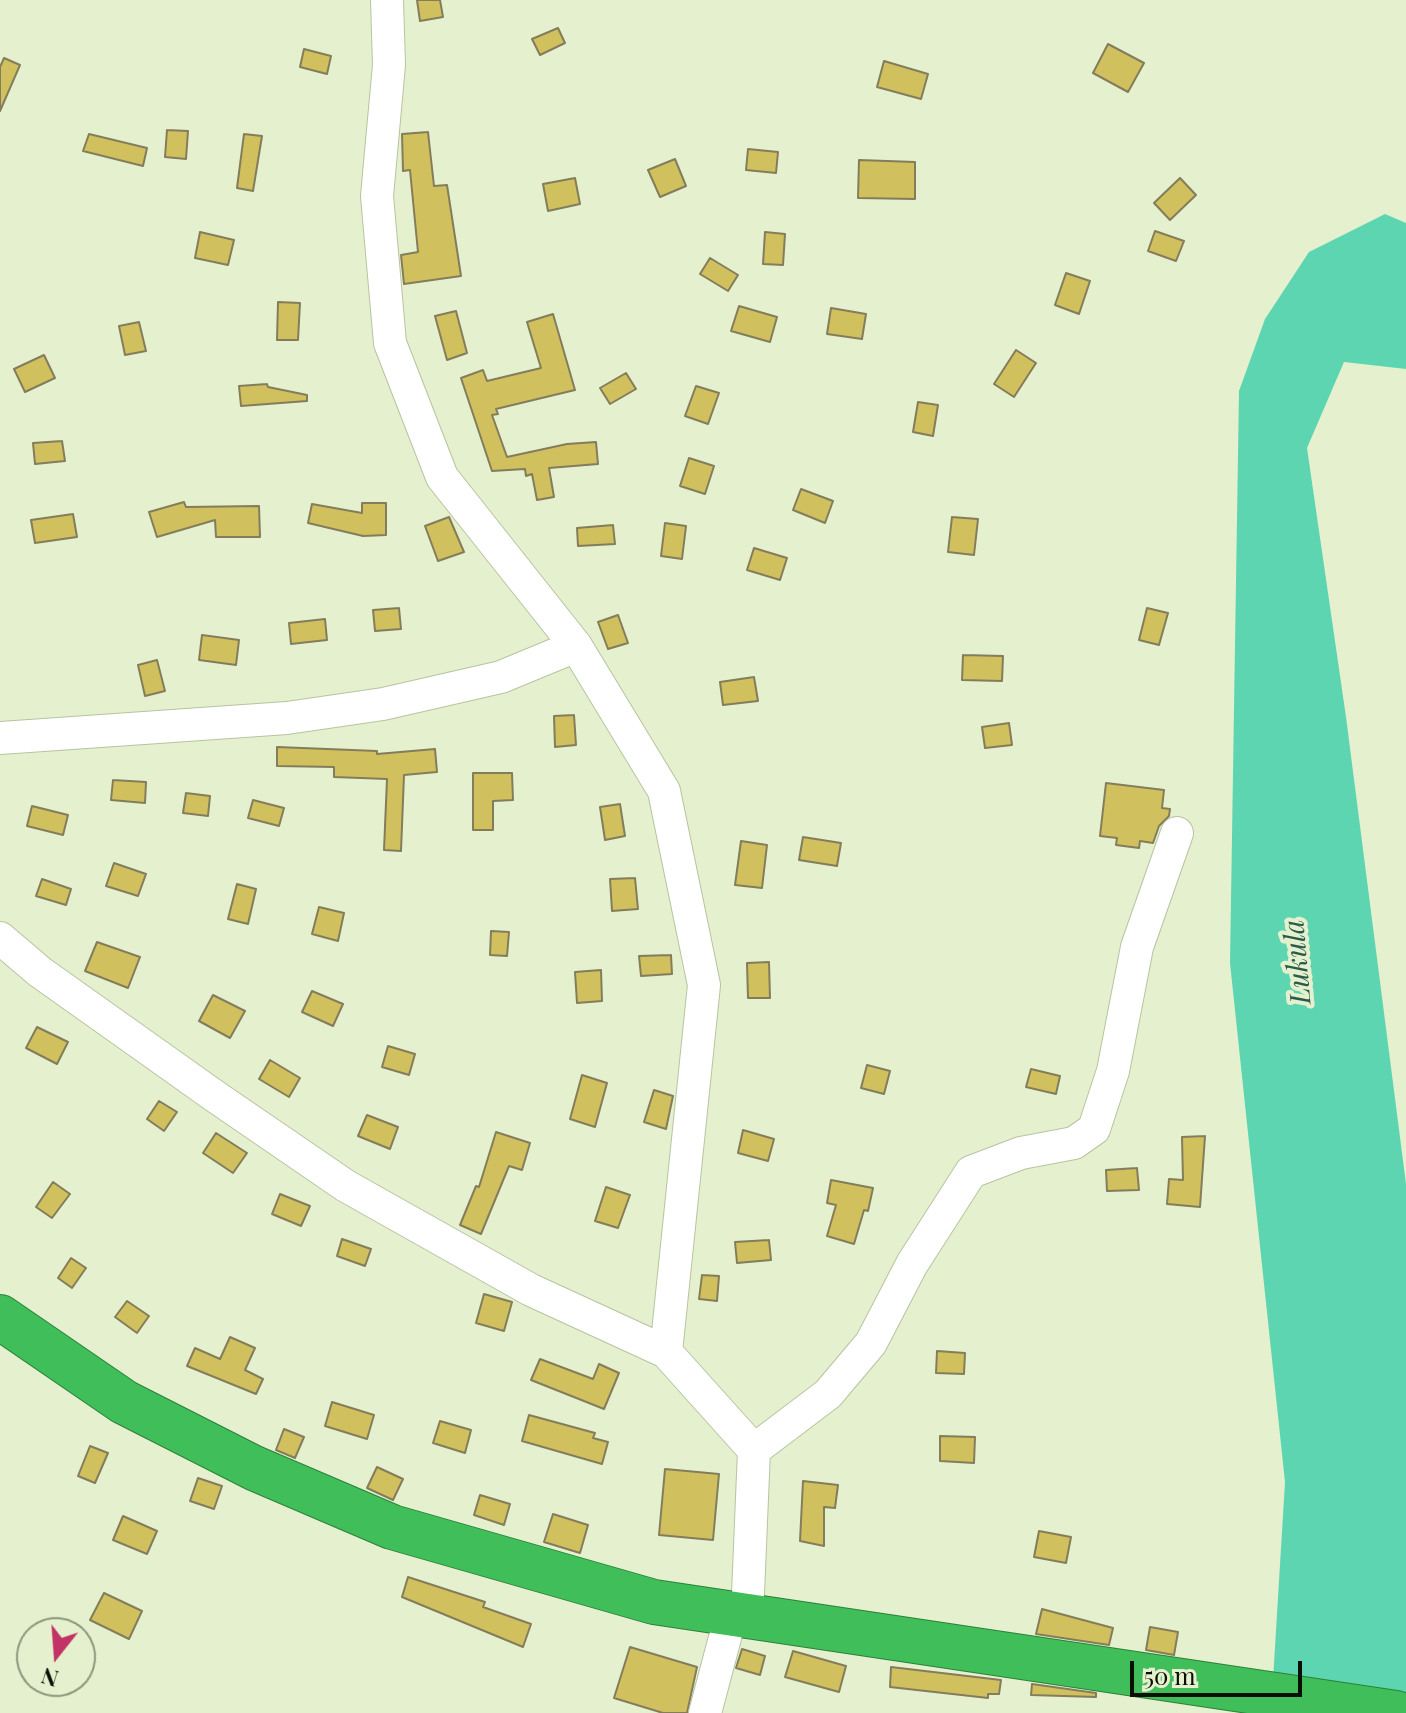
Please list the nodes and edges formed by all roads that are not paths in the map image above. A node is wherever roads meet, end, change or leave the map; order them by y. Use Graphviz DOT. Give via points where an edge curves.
graph roads {
  1 [pos="387,0"];
  2 [pos="576,646"];
  3 [pos="0,738"];
  4 [pos="1177,833"];
  5 [pos="0,938"];
  6 [pos="0,1317"];
  7 [pos="666,1352"];
  8 [pos="754,1450"];
  9 [pos="739,1616"];
  10 [pos="705,1713"];
  11 [pos="1396,1713"];
  1 -- 2 [label="street" via="389,65 377,196 390,343 442,477"];
  2 -- 3 [label="street" via="501,677 383,704 287,718"];
  2 -- 7 [label="street" via="664,791 704,985"];
  4 -- 8 [label="street" via="1137,947 1113,1071 1094,1129 1074,1143 1021,1153 971,1172 912,1264 871,1343 828,1394"];
  5 -- 7 [label="street" via="78,999 346,1186 531,1290"];
  6 -- 9 [label="highway" via="124,1402 254,1468 392,1527 654,1602"];
  7 -- 8 [label="street"];
  8 -- 9 [label="street"];
  9 -- 10 [label="street"];
  9 -- 11 [label="highway"];
}
